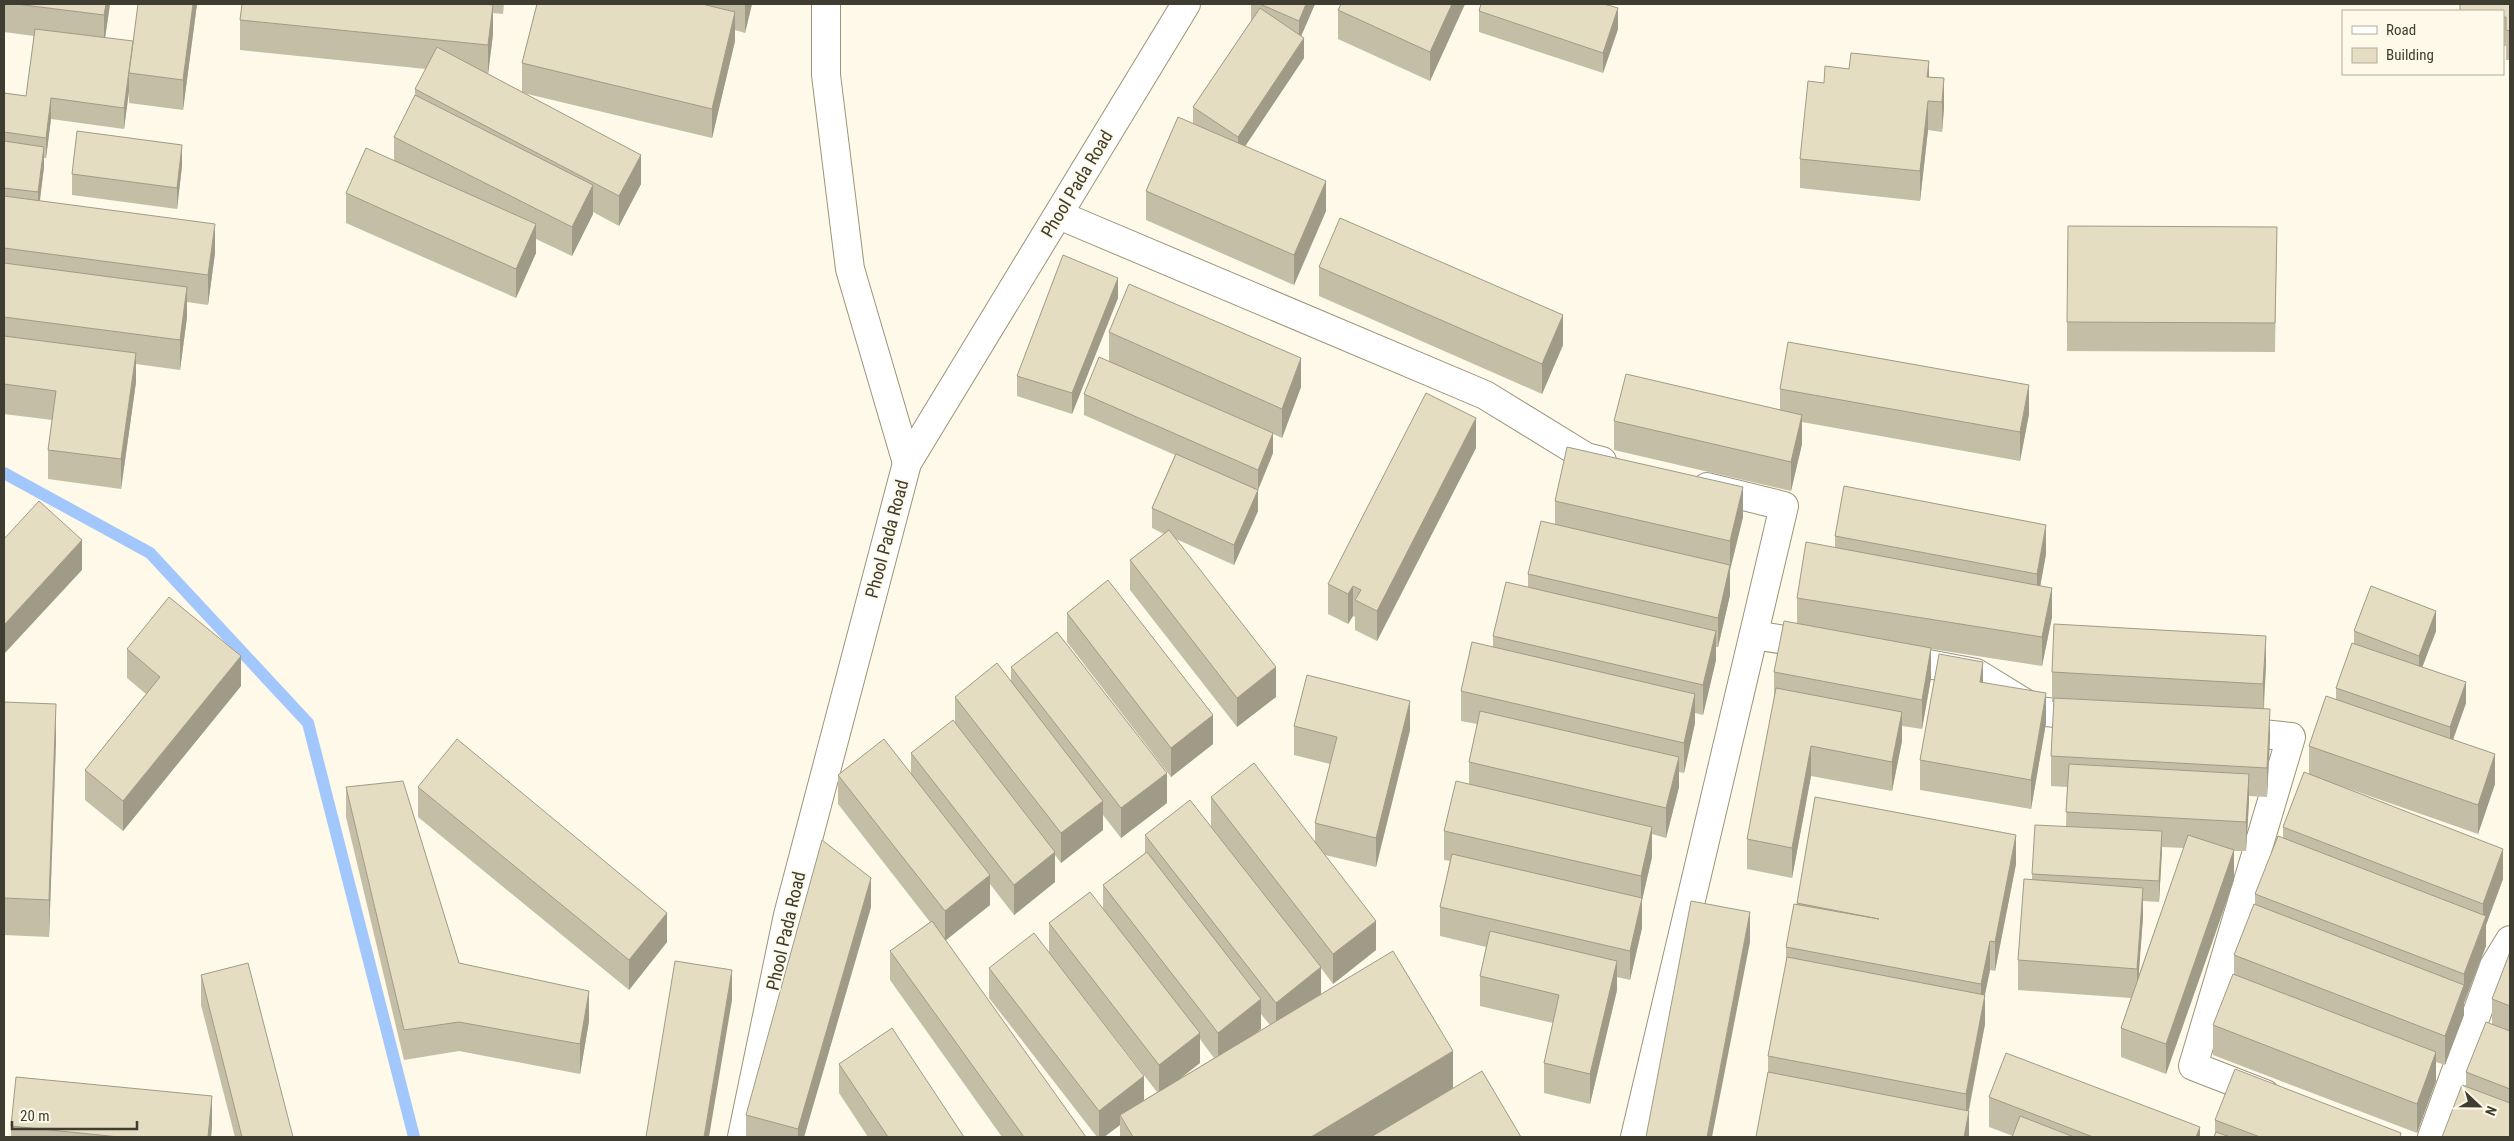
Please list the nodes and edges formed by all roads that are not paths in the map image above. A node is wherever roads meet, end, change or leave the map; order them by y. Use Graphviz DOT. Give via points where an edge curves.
graph roads {
  1 [pos="826,4"];
  2 [pos="1186,4"];
  3 [pos="1058,215"];
  4 [pos="907,463"];
  5 [pos="1624,467"];
  6 [pos="1680,481"];
  7 [pos="1754,634"];
  8 [pos="1842,649"];
  9 [pos="1871,654"];
  10 [pos="2116,719"];
  11 [pos="2204,728"];
  12 [pos="2510,940"];
  13 [pos="2284,1102"];
  14 [pos="742,1137"];
  15 [pos="1635,1137"];
  16 [pos="2432,1137"];
  1 -- 4 [label="street" via="826,75 850,269"];
  2 -- 3 [label="street, Phool Pada Road"];
  3 -- 4 [label="street, Phool Pada Road"];
  3 -- 5 [label="street" via="1484,395 1586,458"];
  4 -- 14 [label="street, Phool Pada Road" via="788,915"];
  6 -- 7 [label="street" via="1784,506"];
  7 -- 8 [label="street"];
  7 -- 15 [label="street"];
  9 -- 10 [label="street" via="1976,673 2038,711"];
  11 -- 13 [label="street" via="2291,737 2193,1066"];
  12 -- 16 [label="street" via="2494,966"];
}
